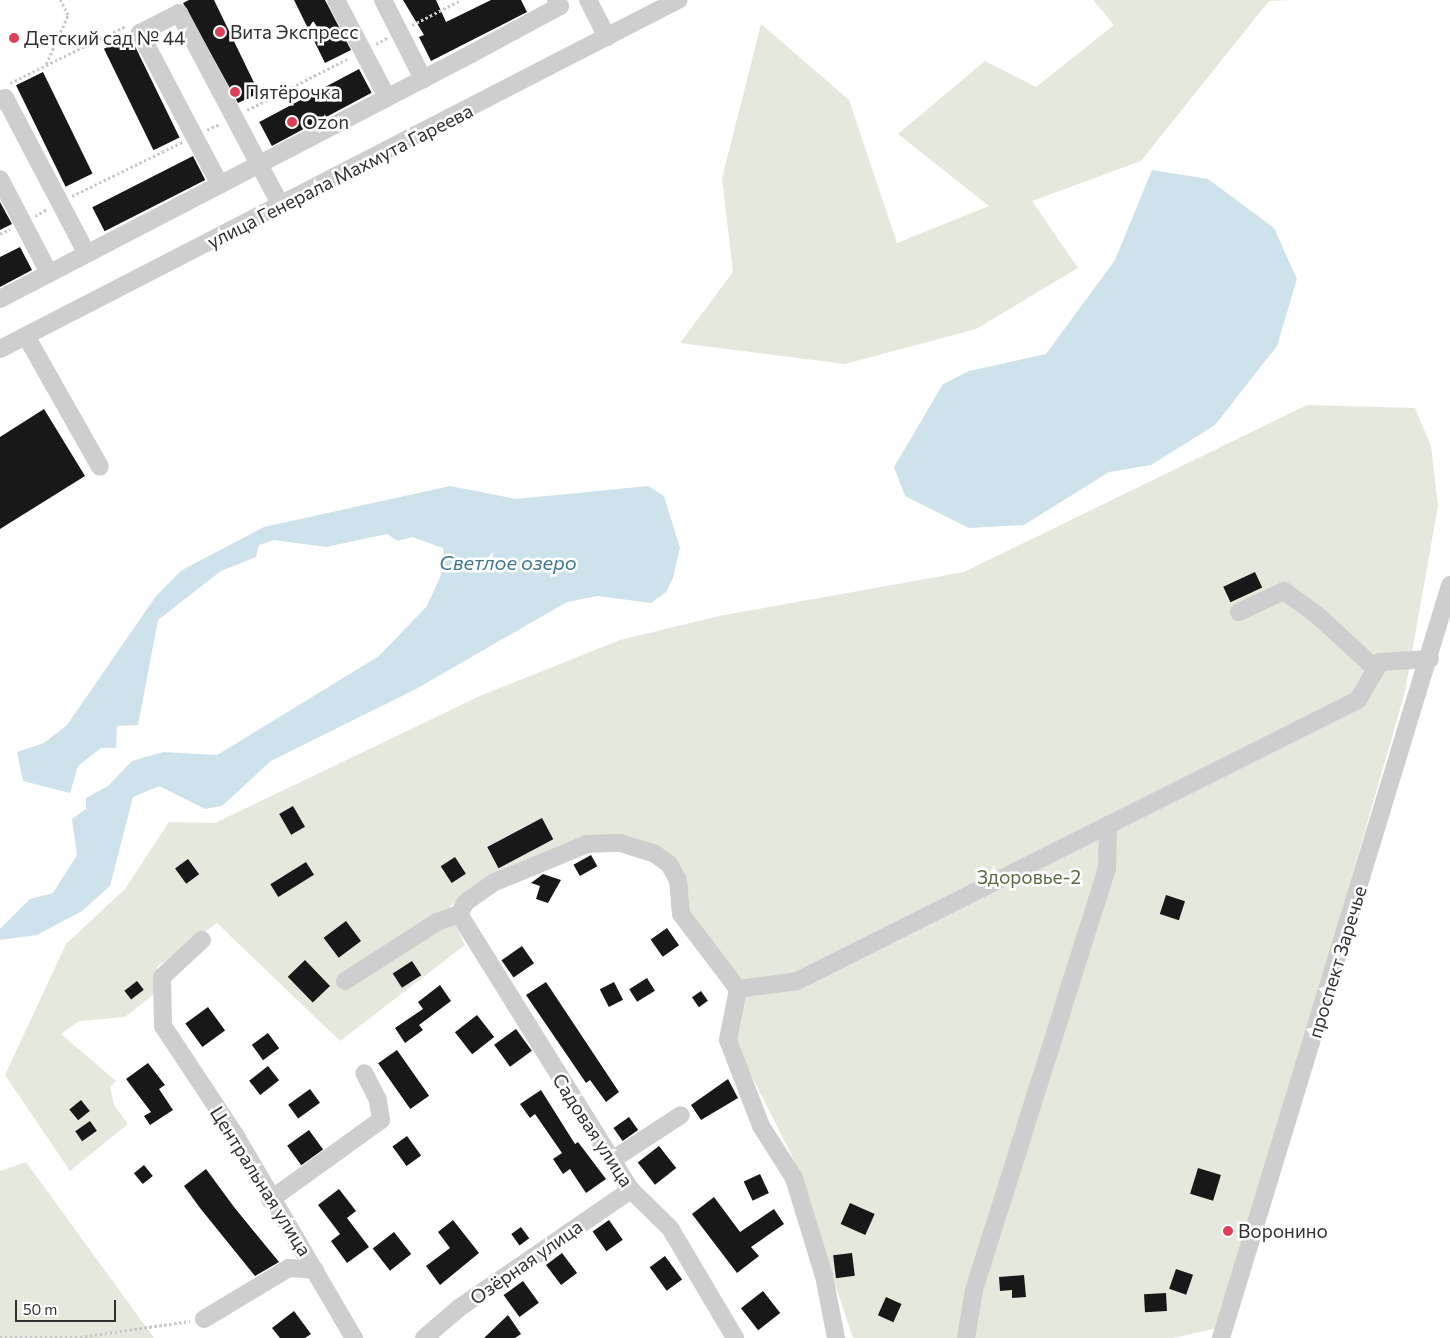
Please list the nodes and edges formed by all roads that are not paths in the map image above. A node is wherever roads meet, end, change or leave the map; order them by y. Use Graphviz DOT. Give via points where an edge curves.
graph roads {
  1 [pos="336,0"];
  2 [pos="383,0"];
  3 [pos="556,0"];
  4 [pos="588,0"];
  5 [pos="678,0"];
  6 [pos="607,36"];
  7 [pos="423,79"];
  8 [pos="4,93"];
  9 [pos="387,97"];
  10 [pos="258,165"];
  11 [pos="0,179"];
  12 [pos="220,185"];
  13 [pos="281,206"];
  14 [pos="86,252"];
  15 [pos="49,273"];
  16 [pos="0,299"];
  17 [pos="26,336"];
  18 [pos="0,349"];
  19 [pos="100,467"];
  20 [pos="1450,585"];
  21 [pos="1239,612"];
  22 [pos="1430,659"];
  23 [pos="1376,669"];
  24 [pos="1108,825"];
  25 [pos="459,914"];
  26 [pos="202,940"];
  27 [pos="346,981"];
  28 [pos="738,990"];
  29 [pos="364,1073"];
  30 [pos="681,1115"];
  31 [pos="612,1160"];
  32 [pos="631,1190"];
  33 [pos="270,1200"];
  34 [pos="315,1270"];
  35 [pos="204,1319"];
  36 [pos="354,1338"];
  37 [pos="424,1338"];
  38 [pos="735,1338"];
  39 [pos="836,1338"];
  40 [pos="966,1338"];
  41 [pos="1221,1338"];
  1 -- 9 [label="street"];
  2 -- 7 [label="street"];
  3 -- 7 [label="street" via="560,6"];
  4 -- 6 [label="street"];
  5 -- 6 [label="street, улица Генерала Махмута Гареева"];
  6 -- 13 [label="street, улица Генерала Махмута Гареева"];
  7 -- 9 [label="street"];
  8 -- 14 [label="street"];
  9 -- 10 [label="street"];
  10 -- 12 [label="street"];
  10 -- 12 [label="street" via="179,13 140,33"];
  10 -- 13 [label="street"];
  11 -- 15 [label="street"];
  12 -- 14 [label="street"];
  13 -- 17 [label="street, улица Генерала Махмута Гареева"];
  14 -- 15 [label="street"];
  15 -- 16 [label="street"];
  17 -- 18 [label="street, улица Генерала Махмута Гареева"];
  17 -- 19 [label="street"];
  20 -- 22 [label="street, проспект Заречье"];
  21 -- 23 [label="street" via="1284,591 1317,615"];
  22 -- 23 [label="street" via="1380,662"];
  22 -- 41 [label="street, проспект Заречье"];
  23 -- 24 [label="street" via="1358,700"];
  24 -- 28 [label="street" via="797,981"];
  24 -- 40 [label="street" via="1108,869 984,1256"];
  25 -- 27 [label="street" via="437,922"];
  25 -- 28 [label="street" via="466,902 495,882 554,854 587,844 620,843 655,854 669,864 678,880 682,914 710,957"];
  25 -- 31 [label="street, Садовая улица"];
  26 -- 33 [label="street, Центральная улица" via="162,977 163,1026 237,1138"];
  28 -- 39 [label="street" via="728,1040 761,1126 794,1178 824,1276"];
  29 -- 33 [label="street" via="378,1100 381,1120"];
  30 -- 31 [label="street"];
  31 -- 32 [label="street, Садовая улица"];
  32 -- 37 [label="street, Озёрная улица" via="459,1308"];
  32 -- 38 [label="street, Садовая улица" via="670,1228"];
  33 -- 34 [label="street, Центральная улица"];
  34 -- 35 [label="street" via="289,1268"];
  34 -- 36 [label="street, Центральная улица"];
}
